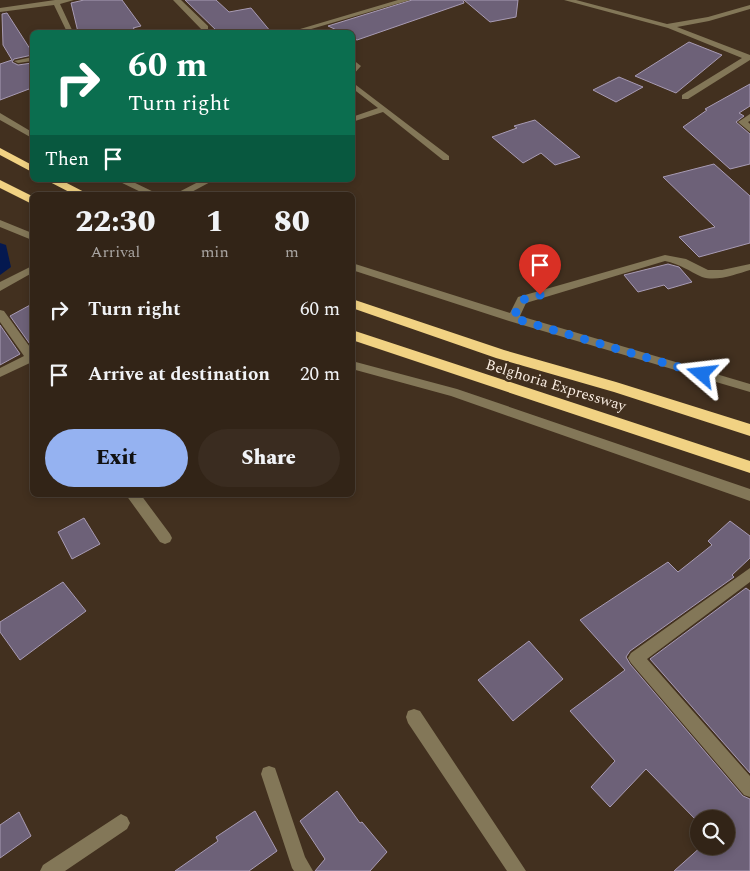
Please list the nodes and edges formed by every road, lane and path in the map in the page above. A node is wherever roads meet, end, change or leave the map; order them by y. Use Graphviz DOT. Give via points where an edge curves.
graph roads {
  1 [pos="70,0"];
  2 [pos="177,0"];
  3 [pos="406,0"];
  4 [pos="568,0"];
  5 [pos="56,2"];
  6 [pos="750,7"];
  7 [pos="0,10"];
  8 [pos="318,26"];
  9 [pos="667,26"];
  10 [pos="205,28"];
  11 [pos="69,30"];
  12 [pos="302,30"];
  13 [pos="323,30"];
  14 [pos="749,57"];
  15 [pos="30,59"];
  16 [pos="18,61"];
  17 [pos="355,86"];
  18 [pos="685,97"];
  19 [pos="384,109"];
  20 [pos="0,116"];
  21 [pos="750,117"];
  22 [pos="355,119"];
  23 [pos="750,129"];
  24 [pos="30,134"];
  25 [pos="0,151"];
  26 [pos="446,158"];
  27 [pos="30,168"];
  28 [pos="56,182"];
  29 [pos="125,182"];
  30 [pos="205,182"];
  31 [pos="0,183"];
  32 [pos="78,192"];
  33 [pos="147,192"];
  34 [pos="184,192"];
  35 [pos="30,200"];
  36 [pos="0,223"];
  37 [pos="30,236"];
  38 [pos="355,267"];
  39 [pos="750,267"];
  40 [pos="30,270"];
  41 [pos="0,287"];
  42 [pos="355,304"];
  43 [pos="0,314"];
  44 [pos="513,318"];
  45 [pos="355,336"];
  46 [pos="30,354"];
  47 [pos="30,358"];
  48 [pos="355,366"];
  49 [pos="0,373"];
  50 [pos="750,388"];
  51 [pos="750,430"];
  52 [pos="750,467"];
  53 [pos="750,496"];
  54 [pos="134,497"];
  55 [pos="165,538"];
  56 [pos="750,574"];
  57 [pos="414,716"];
  58 [pos="269,774"];
  59 [pos="750,789"];
  60 [pos="121,823"];
  61 [pos="49,871"];
  62 [pos="304,871"];
  63 [pos="517,871"];
  1 -- 5 [label="street"];
  2 -- 10 [label="street"];
  3 -- 8 [label="street"];
  4 -- 9 [label="street"];
  5 -- 7 [label="street"];
  5 -- 11 [label="street"];
  6 -- 9 [label="street" via="709,19"];
  8 -- 12 [label="street"];
  8 -- 13 [label="street"];
  9 -- 14 [label="street"];
  14 -- 18 [label="street"];
  15 -- 16 [label="street"];
  17 -- 19 [label="street"];
  19 -- 22 [label="street"];
  19 -- 26 [label="street"];
  20 -- 24 [label="street"];
  21 -- 23 [label="street" via="742,122"];
  25 -- 27 [label="highway"];
  28 -- 32 [label="highway"];
  29 -- 33 [label="street"];
  30 -- 34 [label="street"];
  31 -- 35 [label="highway"];
  36 -- 37 [label="street"];
  38 -- 44 [label="street"];
  39 -- 44 [label="street" via="722,274 706,274 682,261 665,258 522,300"];
  40 -- 41 [label="street"];
  42 -- 51 [label="highway, Belghoria Expressway" via="501,354"];
  43 -- 46 [label="street"];
  44 -- 50 [label="street"];
  45 -- 52 [label="highway, Belghoria Expressway"];
  47 -- 49 [label="street"];
  48 -- 53 [label="street" via="453,392"];
  54 -- 55 [label="street"];
  56 -- 59 [label="street" via="636,658"];
  57 -- 63 [label="street"];
  58 -- 62 [label="street" via="298,862"];
  60 -- 61 [label="street"];
}
